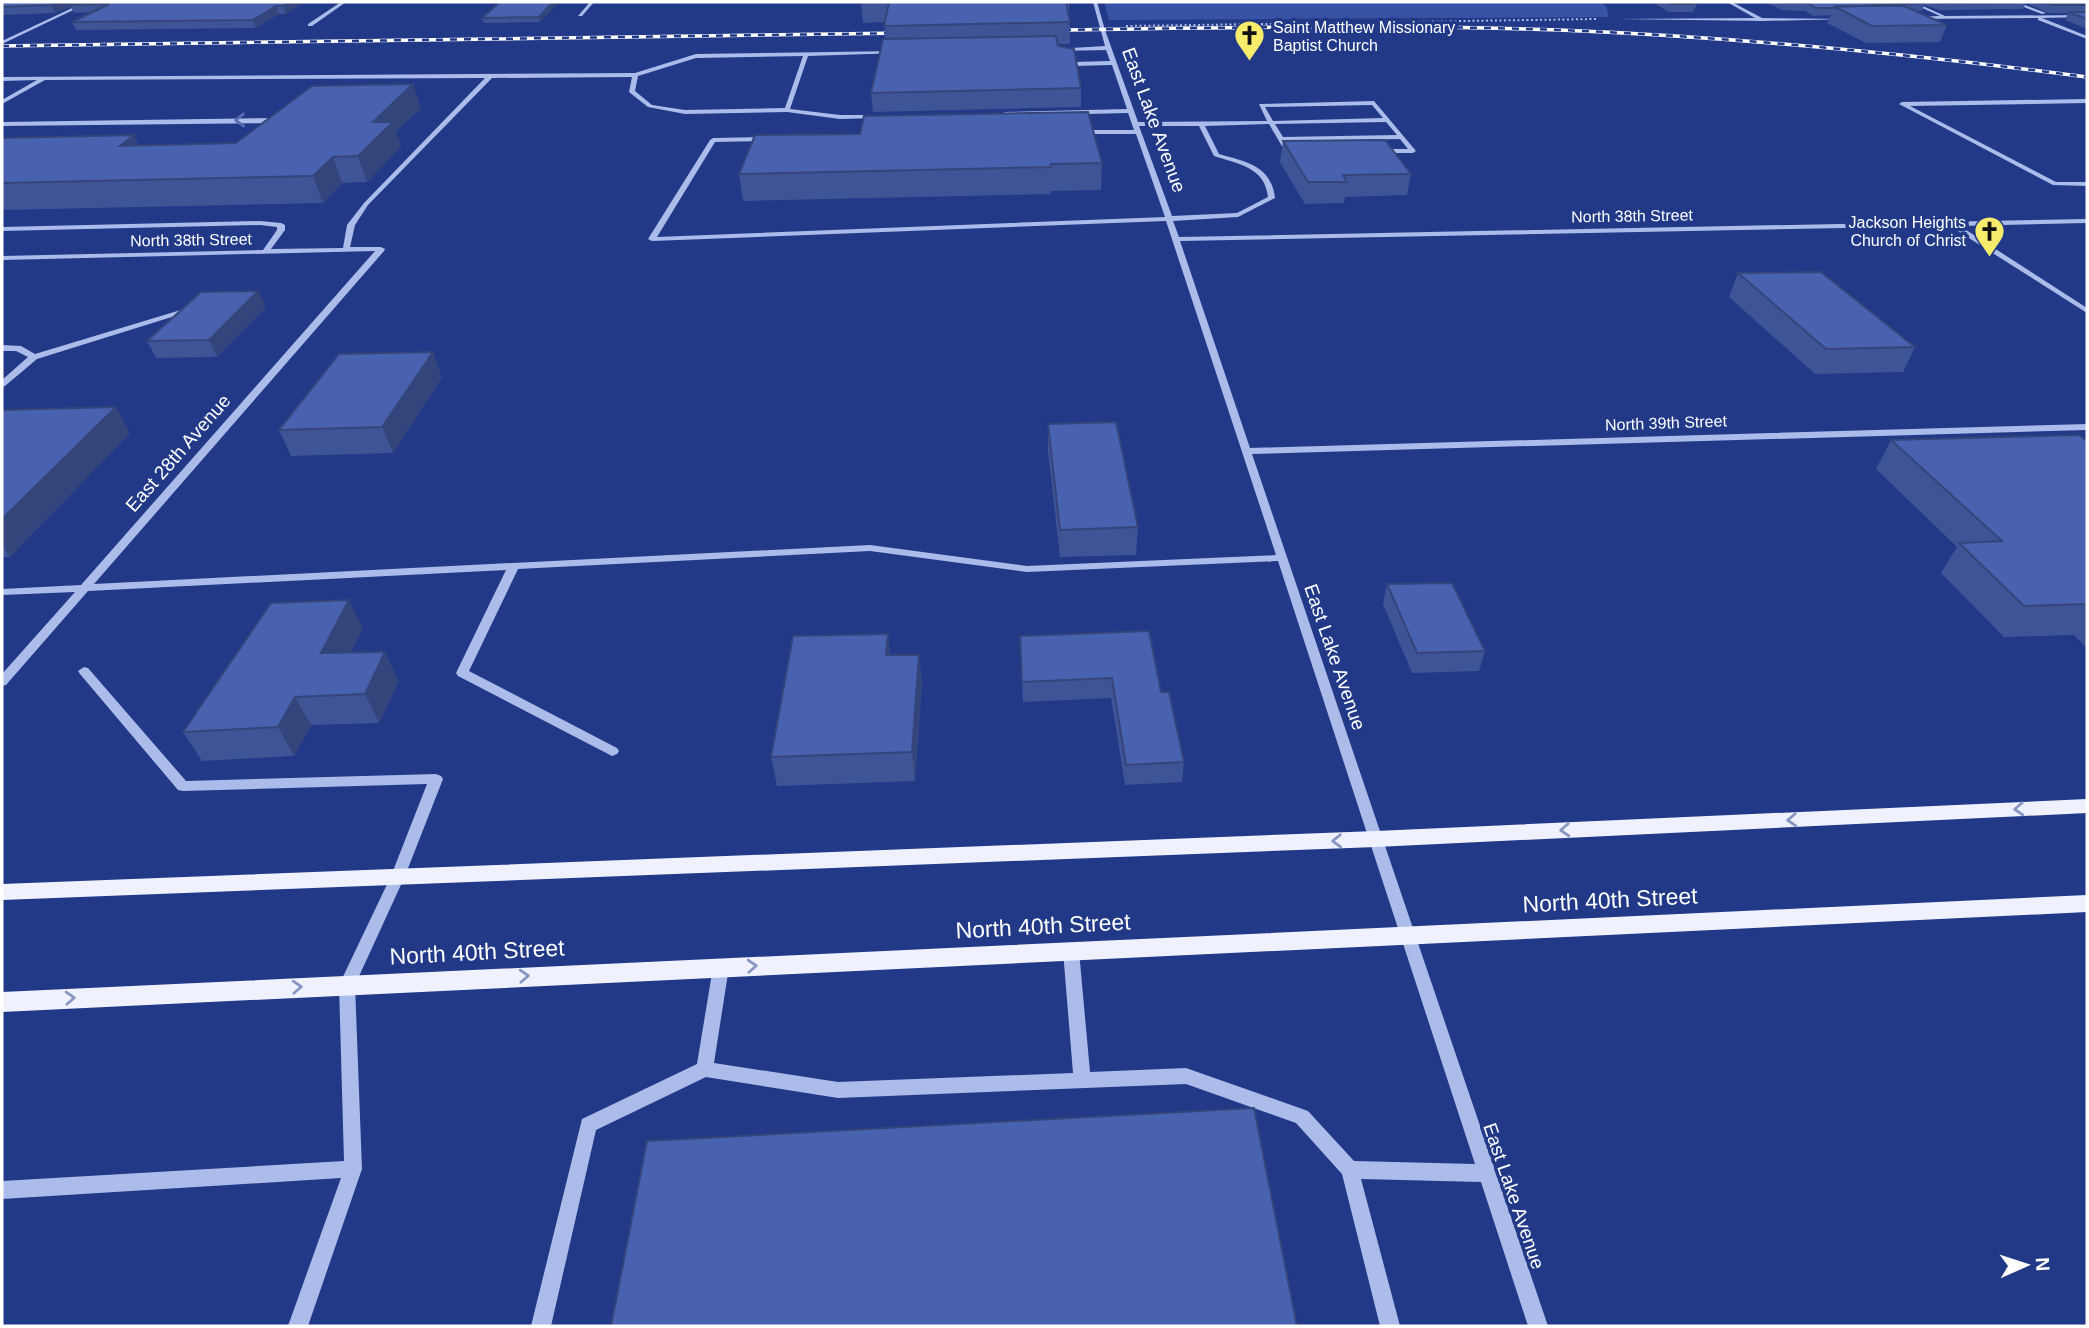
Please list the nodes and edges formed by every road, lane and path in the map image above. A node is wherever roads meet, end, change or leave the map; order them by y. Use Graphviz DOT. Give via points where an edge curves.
graph roads {
  1 [pos="88,2"];
  2 [pos="344,2"];
  3 [pos="592,2"];
  4 [pos="1095,2"];
  5 [pos="1729,2"];
  6 [pos="1911,2"];
  7 [pos="2013,2"];
  8 [pos="580,15"];
  9 [pos="2055,16"];
  10 [pos="2087,16"];
  11 [pos="2033,17"];
  12 [pos="1909,18"];
  13 [pos="1948,18"];
  14 [pos="1622,19"];
  15 [pos="1856,19"];
  16 [pos="1764,20"];
  17 [pos="310,24"];
  18 [pos="1101,26"];
  19 [pos="2087,38"];
  20 [pos="2,43"];
  21 [pos="1108,48"];
  22 [pos="1050,49"];
  23 [pos="1060,49"];
  24 [pos="904,52"];
  25 [pos="806,54"];
  26 [pos="1114,63"];
  27 [pos="635,75"];
  28 [pos="490,76"];
  29 [pos="44,78"];
  30 [pos="2,79"];
  31 [pos="2087,101"];
  32 [pos="2,102"];
  33 [pos="787,110"];
  34 [pos="1131,111"];
  35 [pos="998,114"];
  36 [pos="892,116"];
  37 [pos="1388,120"];
  38 [pos="1271,122"];
  39 [pos="2,124"];
  40 [pos="1201,124"];
  41 [pos="1138,128"];
  42 [pos="274,132"];
  43 [pos="1076,132"];
  44 [pos="1402,137"];
  45 [pos="780,138"];
  46 [pos="1281,139"];
  47 [pos="1372,151"];
  48 [pos="1303,153"];
  49 [pos="2087,184"];
  50 [pos="1169,219"];
  51 [pos="2087,221"];
  52 [pos="1952,223"];
  53 [pos="2,229"];
  54 [pos="1176,239"];
  55 [pos="381,249"];
  56 [pos="345,250"];
  57 [pos="265,252"];
  58 [pos="2,258"];
  59 [pos="187,311"];
  60 [pos="2087,311"];
  61 [pos="2,348"];
  62 [pos="34,357"];
  63 [pos="2,384"];
  64 [pos="2087,427"];
  65 [pos="1245,451"];
  66 [pos="1282,558"];
  67 [pos="513,567"];
  68 [pos="83,589"];
  69 [pos="2,592"];
  70 [pos="85,671"];
  71 [pos="2,682"];
  72 [pos="612,751"];
  73 [pos="2087,806"];
  74 [pos="1376,839"];
  75 [pos="398,876"];
  76 [pos="2,892"];
  77 [pos="2087,903"];
  78 [pos="1406,935"];
  79 [pos="1072,951"];
  80 [pos="721,967"];
  81 [pos="347,985"];
  82 [pos="2,1002"];
  83 [pos="705,1069"];
  84 [pos="1082,1081"];
  85 [pos="353,1169"];
  86 [pos="1350,1170"];
  87 [pos="1487,1172"];
  88 [pos="2,1190"];
  89 [pos="298,1326"];
  90 [pos="541,1326"];
  91 [pos="1390,1326"];
  92 [pos="1538,1326"];
  1 -- 20 [label="street"];
  2 -- 17 [label="street"];
  3 -- 8 [label="street"];
  4 -- 18 [label="street, East Lake Avenue"];
  5 -- 16 [label="street"];
  6 -- 13 [label="street"];
  7 -- 9 [label="street"];
  9 -- 10 [label="street"];
  9 -- 11 [label="street"];
  11 -- 13 [label="street"];
  11 -- 19 [label="street"];
  12 -- 13 [label="street"];
  14 -- 16 [label="street"];
  14 -- 18 [label="path"];
  15 -- 16 [label="street"];
  18 -- 21 [label="street, East Lake Avenue"];
  21 -- 23 [label="street"];
  21 -- 26 [label="street, East Lake Avenue"];
  22 -- 23 [label="street"];
  23 -- 26 [label="street" via="1062,61 1067,63"];
  24 -- 25 [label="street"];
  25 -- 27 [label="street" via="696,56"];
  25 -- 33 [label="street"];
  26 -- 34 [label="street, East Lake Avenue"];
  27 -- 28 [label="street"];
  27 -- 33 [label="street" via="632,92 650,106 685,112"];
  28 -- 29 [label="street"];
  28 -- 56 [label="street" via="366,204 351,225"];
  29 -- 30 [label="street"];
  29 -- 32 [label="street"];
  31 -- 49 [label="street" via="1902,104 2055,184"];
  33 -- 36 [label="street" via="840,117"];
  34 -- 35 [label="street"];
  34 -- 41 [label="street, East Lake Avenue"];
  37 -- 38 [label="street"];
  37 -- 38 [label="street" via="1374,103 1261,105"];
  37 -- 44 [label="street"];
  38 -- 40 [label="street"];
  38 -- 46 [label="street"];
  42 -- 39 [label="street, one-way" via="284,123"];
  40 -- 41 [label="street"];
  40 -- 50 [label="street" via="1216,155 1264,174 1272,184 1272,198 1238,215"];
  41 -- 43 [label="street"];
  41 -- 50 [label="street, East Lake Avenue"];
  44 -- 46 [label="street"];
  44 -- 47 [label="street" via="1413,151"];
  45 -- 50 [label="street" via="713,140 652,239"];
  46 -- 48 [label="street" via="1289,153"];
  50 -- 54 [label="street, East Lake Avenue"];
  51 -- 52 [label="street, North 38th Street"];
  52 -- 54 [label="street, North 38th Street"];
  52 -- 60 [label="street"];
  53 -- 57 [label="street" via="281,225"];
  54 -- 65 [label="street, East Lake Avenue"];
  55 -- 56 [label="street, North 38th Street"];
  55 -- 68 [label="street, East 28th Avenue"];
  56 -- 57 [label="street, North 38th Street"];
  57 -- 58 [label="street, North 38th Street"];
  59 -- 62 [label="street"];
  61 -- 62 [label="street" via="18,348"];
  62 -- 63 [label="street"];
  64 -- 65 [label="street, North 39th Street"];
  65 -- 66 [label="street, East Lake Avenue"];
  66 -- 67 [label="street" via="1027,569 870,548"];
  66 -- 74 [label="street, East Lake Avenue"];
  67 -- 68 [label="street"];
  67 -- 72 [label="street" via="462,673"];
  68 -- 69 [label="street"];
  68 -- 71 [label="street, East 28th Avenue"];
  70 -- 75 [label="street" via="183,786 436,779"];
  73 -- 74 [label="main road, one-way"];
  74 -- 75 [label="main road, one-way"];
  74 -- 78 [label="street, East Lake Avenue"];
  75 -- 76 [label="main road"];
  75 -- 81 [label="street"];
  77 -- 78 [label="main road, North 40th Street"];
  78 -- 79 [label="main road, North 40th Street"];
  78 -- 87 [label="street, East Lake Avenue"];
  80 -- 79 [label="main road, North 40th Street, one-way"];
  79 -- 84 [label="street"];
  81 -- 80 [label="main road, North 40th Street, one-way"];
  80 -- 83 [label="street"];
  82 -- 81 [label="main road, North 40th Street, one-way"];
  81 -- 85 [label="street"];
  83 -- 84 [label="street" via="838,1090"];
  83 -- 90 [label="street" via="588,1125"];
  84 -- 86 [label="street" via="1186,1076 1302,1117"];
  85 -- 88 [label="street"];
  85 -- 89 [label="street"];
  86 -- 87 [label="street"];
  86 -- 91 [label="street"];
  87 -- 92 [label="street, East Lake Avenue"];
}
